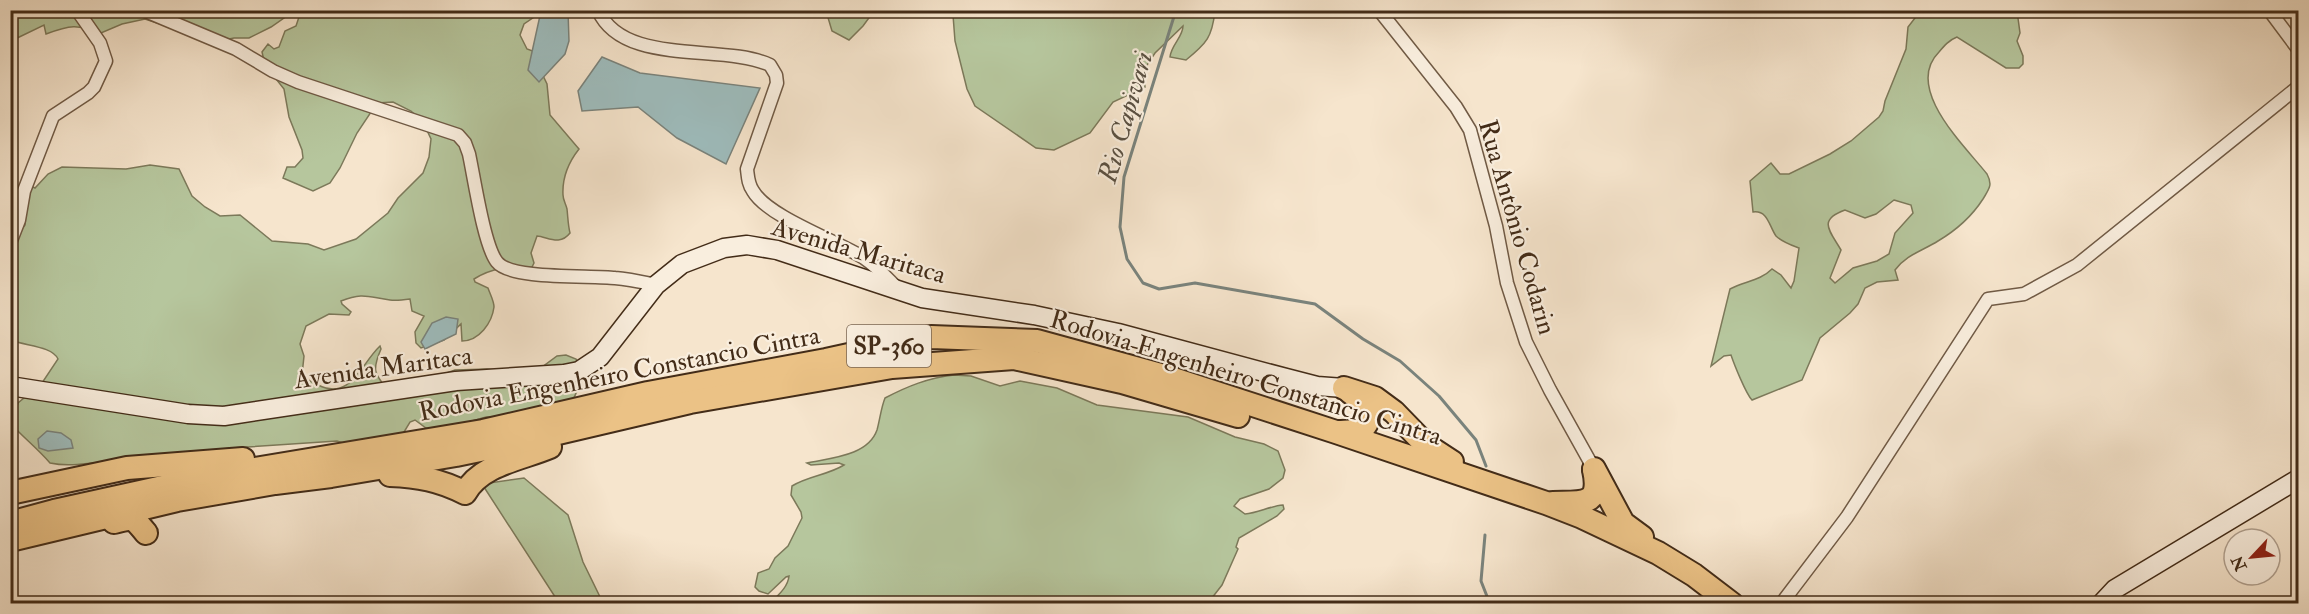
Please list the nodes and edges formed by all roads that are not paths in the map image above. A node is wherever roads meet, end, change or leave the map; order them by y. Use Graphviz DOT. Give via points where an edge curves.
graph roads {
  1 [pos="77,10"];
  2 [pos="143,10"];
  3 [pos="598,10"];
  4 [pos="609,10"];
  5 [pos="1379,10"];
  6 [pos="2269,10"];
  7 [pos="609,28"];
  8 [pos="2298,49"];
  9 [pos="2298,87"];
  10 [pos="10,243"];
  11 [pos="656,285"];
  12 [pos="898,289"];
  13 [pos="10,386"];
  14 [pos="1344,388"];
  15 [pos="600,422"];
  16 [pos="1336,432"];
  17 [pos="304,462"];
  18 [pos="1594,469"];
  19 [pos="332,476"];
  20 [pos="2298,479"];
  21 [pos="1485,482"];
  22 [pos="10,493"];
  23 [pos="1546,503"];
  24 [pos="10,523"];
  25 [pos="10,540"];
  26 [pos="1694,575"];
  27 [pos="1710,603"];
  28 [pos="1732,603"];
  29 [pos="1780,603"];
  30 [pos="2101,603"];
  1 -- 10 [label="street" via="100,43 106,61 88,93 53,116 24,191 20,220"];
  2 -- 11 [label="street" via="236,49 298,82 458,135 469,154 487,236 497,262 503,267"];
  3 -- 7 [label="street"];
  4 -- 7 [label="street"];
  5 -- 18 [label="street, Rua Antônio Codarin" via="1470,130 1507,283 1526,342"];
  6 -- 8 [label="street"];
  7 -- 12 [label="street" via="640,44 770,65 777,83 747,169 752,191 785,217 865,259"];
  9 -- 29 [label="street" via="2077,265 2024,294 1988,299 1847,517"];
  11 -- 12 [label="street, Avenida Maritaca" via="682,264 724,248 747,245 777,250"];
  11 -- 13 [label="street, Avenida Maritaca" via="600,357 579,371 564,374 456,381 224,416 188,414"];
  12 -- 14 [label="street, Avenida Maritaca" via="922,298 1118,333 1317,386"];
  14 -- 16 [label="highway" via="1370,412 1365,428"];
  14 -- 21 [label="highway" via="1376,398 1426,445"];
  15 -- 19 [label="highway, Rodovia Engenheiro Constancio Cintra / SP-360" via="456,455"];
  15 -- 19 [label="highway" via="487,472 469,485 465,493 430,478"];
  15 -- 27 [label="highway, Rodovia Engenheiro Constancio Cintra / SP-360" via="828,376 1014,358 1122,382 1230,414 1569,526 1664,572"];
  16 -- 17 [label="highway, Rodovia Engenheiro Constancio Cintra / SP-360" via="1161,375 1037,341 931,337 648,393 483,431"];
  16 -- 21 [label="highway, Rodovia Engenheiro Constancio Cintra / SP-360"];
  17 -- 22 [label="highway" via="268,457 154,464"];
  17 -- 24 [label="highway, Rodovia Engenheiro Constancio Cintra / SP-360" via="213,476"];
  18 -- 23 [label="highway" via="1594,495 1581,502"];
  18 -- 26 [label="highway" via="1623,523"];
  19 -- 25 [label="highway, Rodovia Engenheiro Constancio Cintra / SP-360" via="177,500 149,518 146,533 132,518 101,525 86,522"];
  20 -- 30 [label="street" via="2115,590"];
  21 -- 23 [label="highway, Rodovia Engenheiro Constancio Cintra / SP-360"];
  23 -- 26 [label="highway, Rodovia Engenheiro Constancio Cintra / SP-360" via="1658,553"];
  26 -- 28 [label="highway, Rodovia Engenheiro Constancio Cintra / SP-360"];
}
